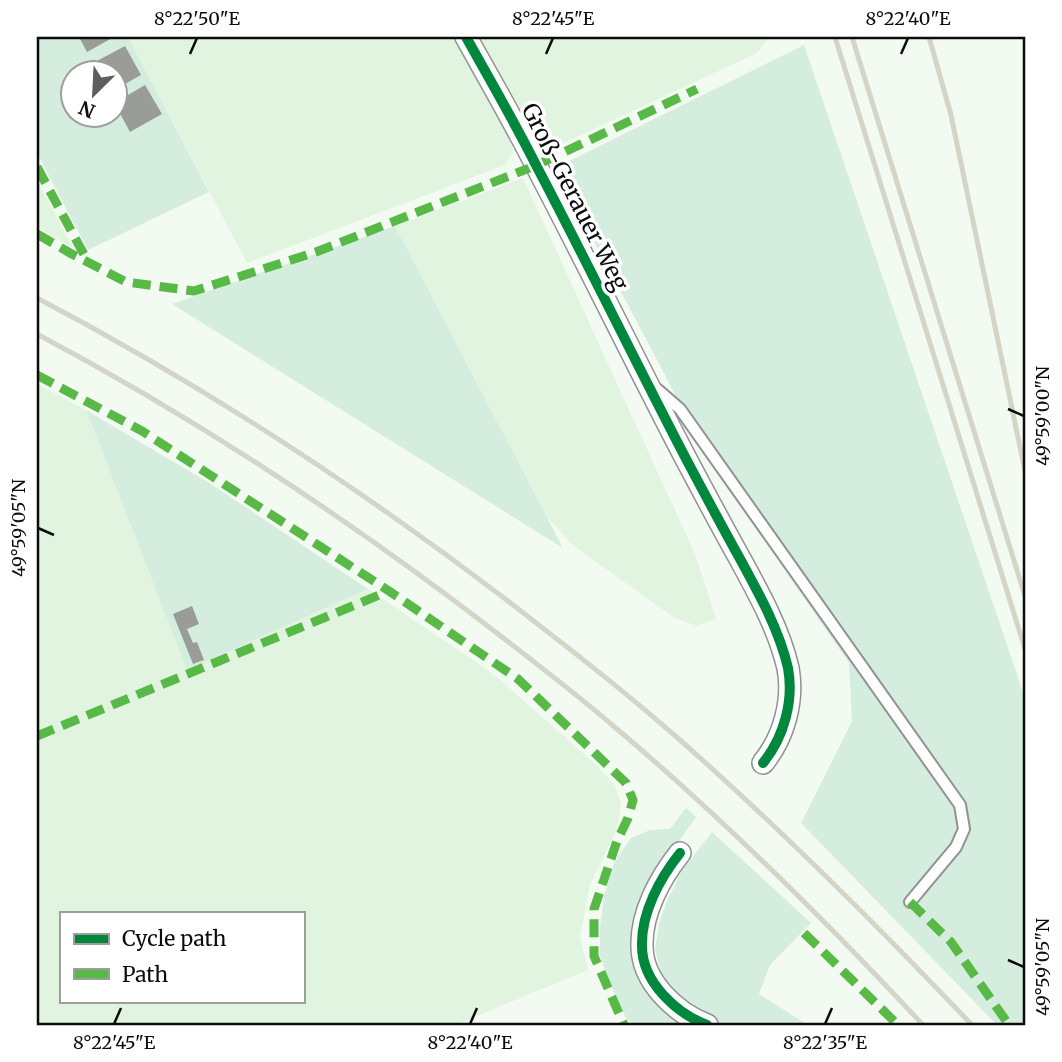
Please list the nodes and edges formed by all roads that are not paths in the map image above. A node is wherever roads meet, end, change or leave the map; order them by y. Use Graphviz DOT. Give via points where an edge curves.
graph roads {
  1 [pos="466,37"];
  2 [pos="644,378"];
  3 [pos="763,763"];
  4 [pos="680,853"];
  5 [pos="910,902"];
  6 [pos="707,1025"];
  1 -- 2 [label="street, Groß-Gerauer Weg" via="537,165"];
  2 -- 3 [label="street, Groß-Gerauer Weg" via="754,584 784,653 789,705"];
  2 -- 5 [label="lane" via="680,409 960,805 964,829 956,847"];
  4 -- 6 [label="street" via="647,915 642,949 663,995"];
}
